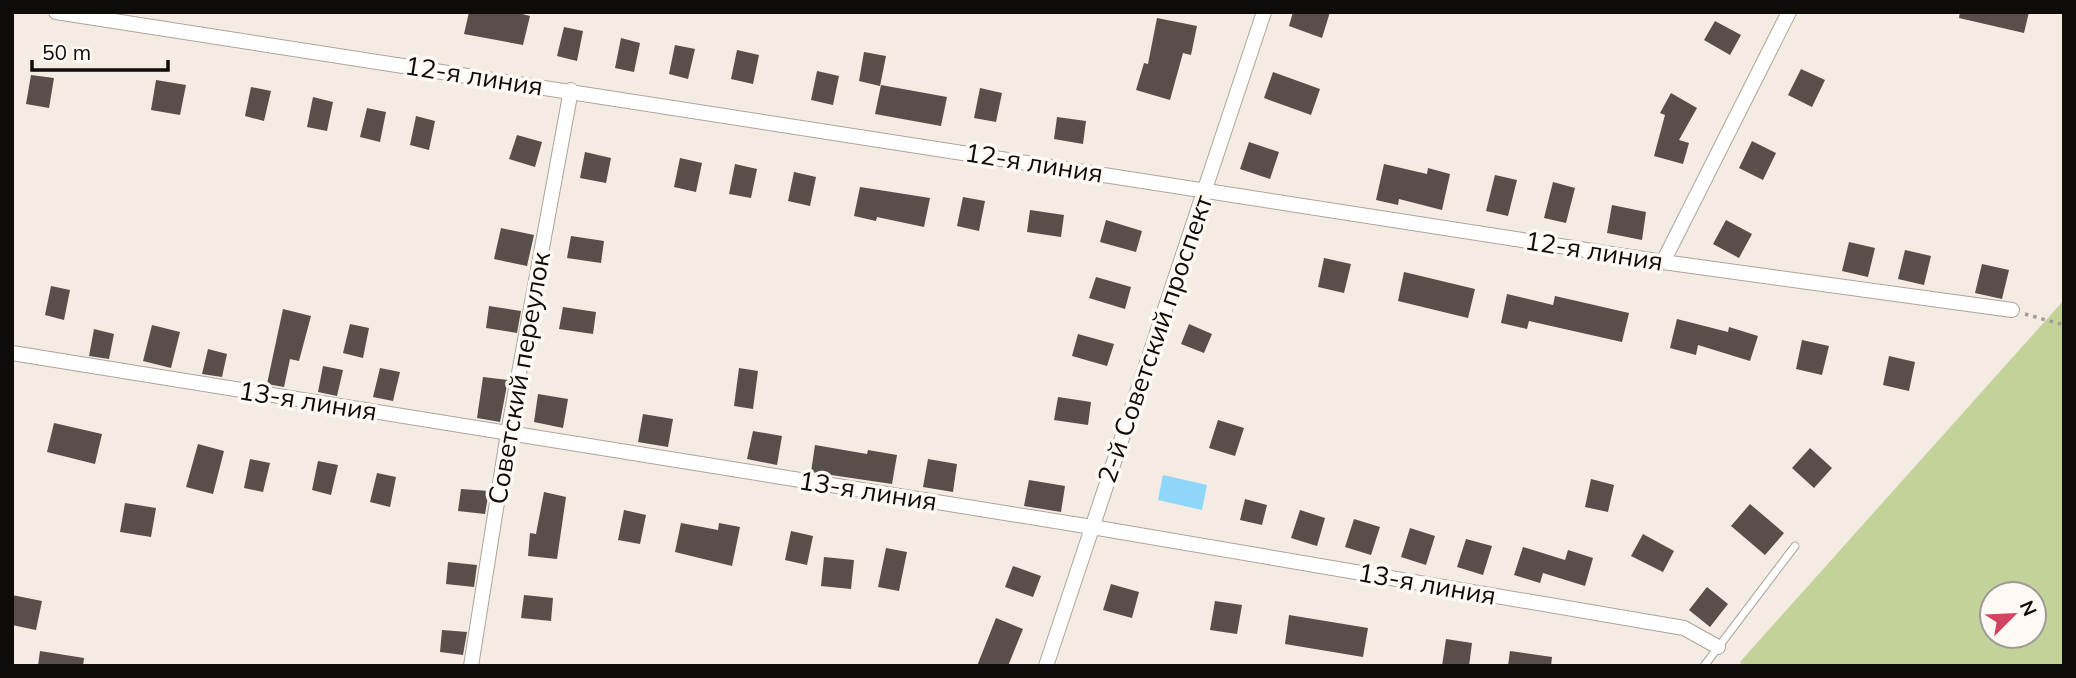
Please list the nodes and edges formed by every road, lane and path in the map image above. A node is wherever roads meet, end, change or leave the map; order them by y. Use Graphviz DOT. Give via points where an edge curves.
graph roads {
  1 [pos="56,12"];
  2 [pos="1264,12"];
  3 [pos="1789,12"];
  4 [pos="571,90"];
  5 [pos="1206,191"];
  6 [pos="1663,262"];
  7 [pos="2012,310"];
  8 [pos="2064,325"];
  9 [pos="12,353"];
  10 [pos="508,433"];
  11 [pos="1092,527"];
  12 [pos="1794,546"];
  13 [pos="1718,647"];
  14 [pos="471,666"];
  15 [pos="1046,666"];
  16 [pos="1704,666"];
  1 -- 4 [label="street, 12-я линия"];
  2 -- 5 [label="street, 2-й Советский проспект"];
  3 -- 6 [label="street"];
  4 -- 5 [label="street, 12-я линия"];
  4 -- 10 [label="street, Советский переулок"];
  5 -- 6 [label="street, 12-я линия"];
  5 -- 11 [label="street, 2-й Советский проспект"];
  6 -- 7 [label="street, 12-я линия"];
  7 -- 8 [label="path"];
  9 -- 10 [label="street, 13-я линия"];
  10 -- 11 [label="street, 13-я линия"];
  10 -- 14 [label="street, Советский переулок"];
  11 -- 13 [label="street, 13-я линия" via="1684,628"];
  11 -- 15 [label="street, 2-й Советский проспект"];
  12 -- 13 [label="lane"];
  13 -- 16 [label="lane"];
}
